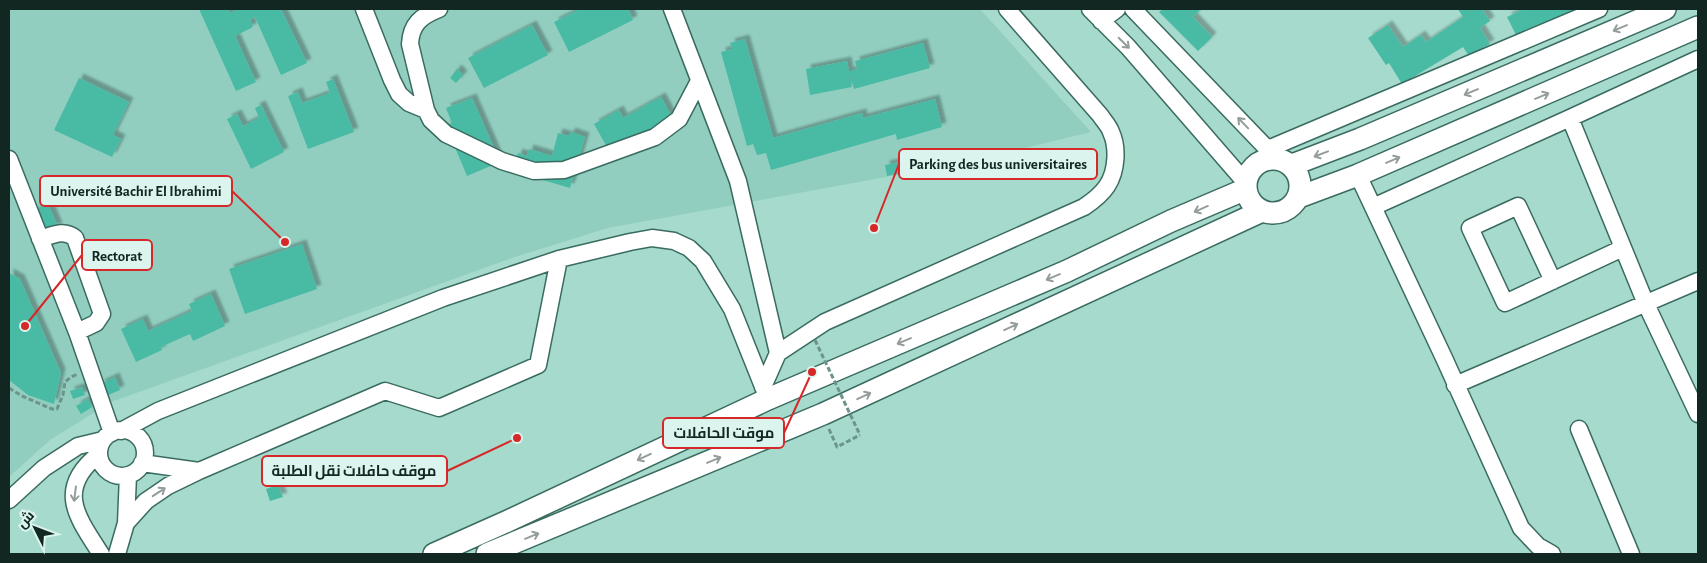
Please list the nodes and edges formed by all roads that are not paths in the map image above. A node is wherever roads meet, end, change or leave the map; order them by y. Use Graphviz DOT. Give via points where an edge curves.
graph roads {
  1 [pos="364,9"];
  2 [pos="438,9"];
  3 [pos="672,9"];
  4 [pos="1007,9"];
  5 [pos="1090,9"];
  6 [pos="1117,9"];
  7 [pos="1133,9"];
  8 [pos="1599,9"];
  9 [pos="1665,9"];
  10 [pos="1102,21"];
  11 [pos="1698,26"];
  12 [pos="1698,59"];
  13 [pos="699,81"];
  14 [pos="426,110"];
  15 [pos="1570,118"];
  16 [pos="1279,158"];
  17 [pos="9,159"];
  18 [pos="1358,175"];
  19 [pos="1246,186"];
  20 [pos="1299,197"];
  21 [pos="1373,207"];
  22 [pos="1262,211"];
  23 [pos="40,239"];
  24 [pos="1623,248"];
  25 [pos="559,260"];
  26 [pos="1553,281"];
  27 [pos="1698,281"];
  28 [pos="1646,304"];
  29 [pos="77,332"];
  30 [pos="778,353"];
  31 [pos="1455,385"];
  32 [pos="765,393"];
  33 [pos="1698,414"];
  34 [pos="1578,429"];
  35 [pos="109,439"];
  36 [pos="142,463"];
  37 [pos="199,471"];
  38 [pos="128,475"];
  39 [pos="9,500"];
  40 [pos="126,523"];
  41 [pos="101,554"];
  42 [pos="117,554"];
  43 [pos="434,554"];
  44 [pos="487,554"];
  45 [pos="1552,554"];
  46 [pos="1631,554"];
  1 -- 14 [label="street" via="399,94"];
  2 -- 14 [label="street" via="419,19 410,38"];
  3 -- 13 [label="street"];
  4 -- 30 [label="street" via="1100,115 1111,132 1116,148 1114,169 1108,184 1084,207 825,322"];
  5 -- 10 [label="street"];
  6 -- 10 [label="street"];
  16 -- 7 [label="street, one-way"];
  8 -- 16 [label="street"];
  9 -- 16 [label="main road, one-way" via="1360,139"];
  10 -- 19 [label="street, one-way"];
  18 -- 11 [label="main road, one-way"];
  12 -- 15 [label="street"];
  13 -- 14 [label="street" via="679,119 655,137 564,170 534,171 502,161 446,134 431,120"];
  13 -- 30 [label="street" via="738,181"];
  15 -- 21 [label="street"];
  15 -- 24 [label="street"];
  16 -- 19 [label="main road" via="1268,159 1253,168"];
  16 -- 20 [label="main road" via="1297,172 1301,189"];
  17 -- 23 [label="street"];
  18 -- 20 [label="main road"];
  18 -- 21 [label="street"];
  19 -- 22 [label="main road" via="1249,200"];
  19 -- 32 [label="main road, one-way" via="1067,271"];
  20 -- 22 [label="main road" via="1287,210 1279,213"];
  21 -- 31 [label="street"];
  44 -- 22 [label="main road, one-way" via="823,414"];
  23 -- 29 [label="street"];
  23 -- 29 [label="street" via="60,232 75,238 102,314 96,324"];
  24 -- 26 [label="street"];
  24 -- 28 [label="street"];
  25 -- 32 [label="street" via="652,238 674,241 689,248 704,261 732,309"];
  25 -- 35 [label="street" via="416,309 158,410"];
  25 -- 37 [label="street" via="538,364 439,408 385,391"];
  26 -- 26 [label="street" via="1505,303 1470,228 1518,206"];
  27 -- 28 [label="street"];
  28 -- 31 [label="street"];
  28 -- 33 [label="street"];
  29 -- 35 [label="street"];
  30 -- 32 [label="street"];
  31 -- 45 [label="street" via="1521,528 1538,546"];
  32 -- 43 [label="main road, one-way" via="508,522"];
  34 -- 46 [label="street"];
  35 -- 36 [label="street" via="132,433 144,452"];
  35 -- 38 [label="street" via="101,462 107,471 117,476"];
  35 -- 39 [label="street" via="78,446 44,468"];
  35 -- 41 [label="street, one-way" via="82,471 73,500 83,527"];
  36 -- 37 [label="street"];
  36 -- 38 [label="street"];
  40 -- 37 [label="street, one-way" via="157,493"];
  38 -- 40 [label="street"];
  40 -- 42 [label="street"];
}
